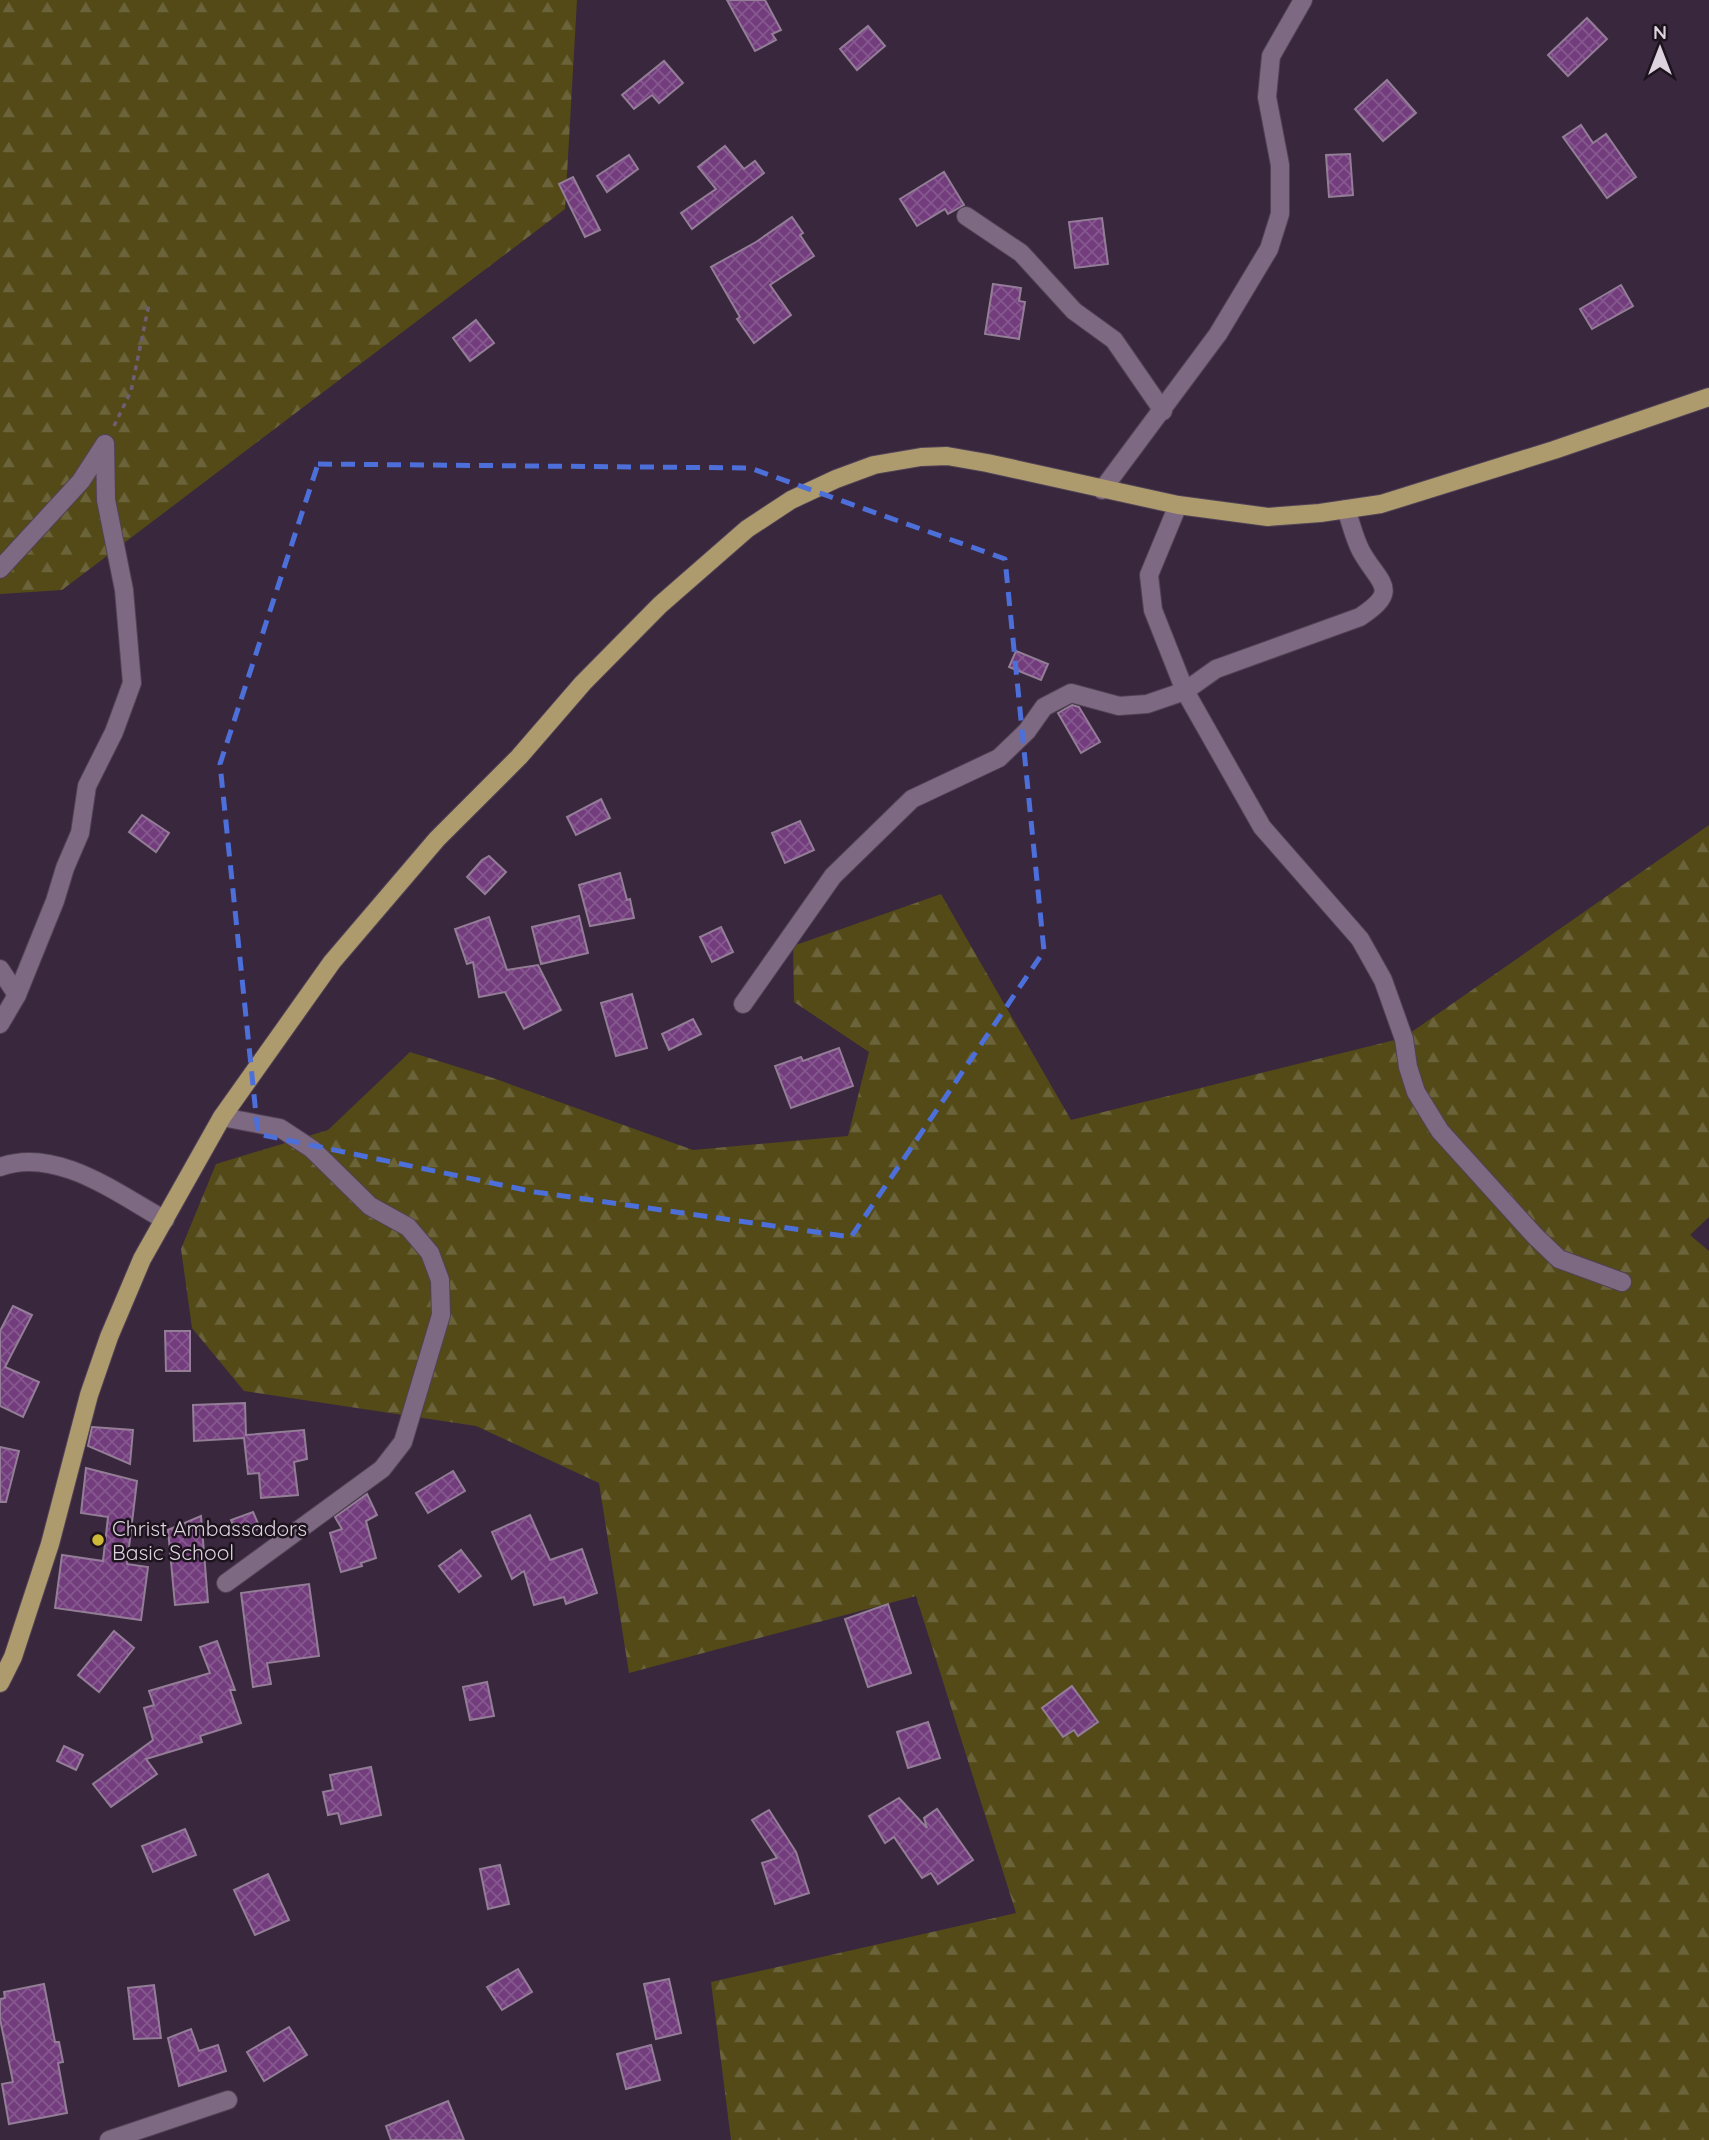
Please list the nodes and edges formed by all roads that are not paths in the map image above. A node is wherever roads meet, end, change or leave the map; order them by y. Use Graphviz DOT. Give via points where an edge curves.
graph roads {
  1 [pos="1303,0"];
  2 [pos="966,216"];
  3 [pos="1708,402"];
  4 [pos="1163,411"];
  5 [pos="1102,490"];
  6 [pos="1178,505"];
  7 [pos="1346,509"];
  8 [pos="0,569"];
  9 [pos="1185,691"];
  10 [pos="0,969"];
  11 [pos="18,995"];
  12 [pos="743,1004"];
  13 [pos="0,1024"];
  14 [pos="222,1116"];
  15 [pos="0,1167"];
  16 [pos="165,1220"];
  17 [pos="1622,1282"];
  18 [pos="226,1584"];
  19 [pos="0,1684"];
  20 [pos="228,2100"];
  21 [pos="109,2140"];
  1 -- 4 [label="street" via="1271,56 1267,97 1280,165 1280,215 1269,248 1219,334"];
  2 -- 4 [label="street" via="1021,253 1074,311 1114,340"];
  3 -- 7 [label="main road" via="1381,504"];
  4 -- 5 [label="street"];
  5 -- 6 [label="main road"];
  5 -- 14 [label="main road" via="947,456 900,459 836,479 791,500 747,529 640,624 437,839 332,962"];
  6 -- 7 [label="main road" via="1268,517"];
  6 -- 9 [label="street" via="1149,576 1153,610"];
  7 -- 9 [label="street" via="1362,553 1382,579 1384,596 1378,606 1360,617 1216,670"];
  8 -- 11 [label="street" via="81,481 105,444 106,500 124,590 132,683 87,786 80,833"];
  9 -- 12 [label="street" via="1147,704 1119,706 1071,693 1044,707 999,758 912,799 833,876"];
  9 -- 17 [label="street" via="1262,827 1360,939 1383,980 1416,1092 1440,1131 1559,1259"];
  10 -- 11 [label="street"];
  11 -- 13 [label="street"];
  14 -- 16 [label="main road"];
  14 -- 18 [label="street" via="280,1128 312,1149 370,1206 408,1227 430,1253 440,1280 440,1315 404,1442 382,1469"];
  15 -- 16 [label="street" via="21,1162 71,1168"];
  16 -- 19 [label="main road" via="142,1259 108,1337 50,1544"];
  20 -- 21 [label="street"];
}
